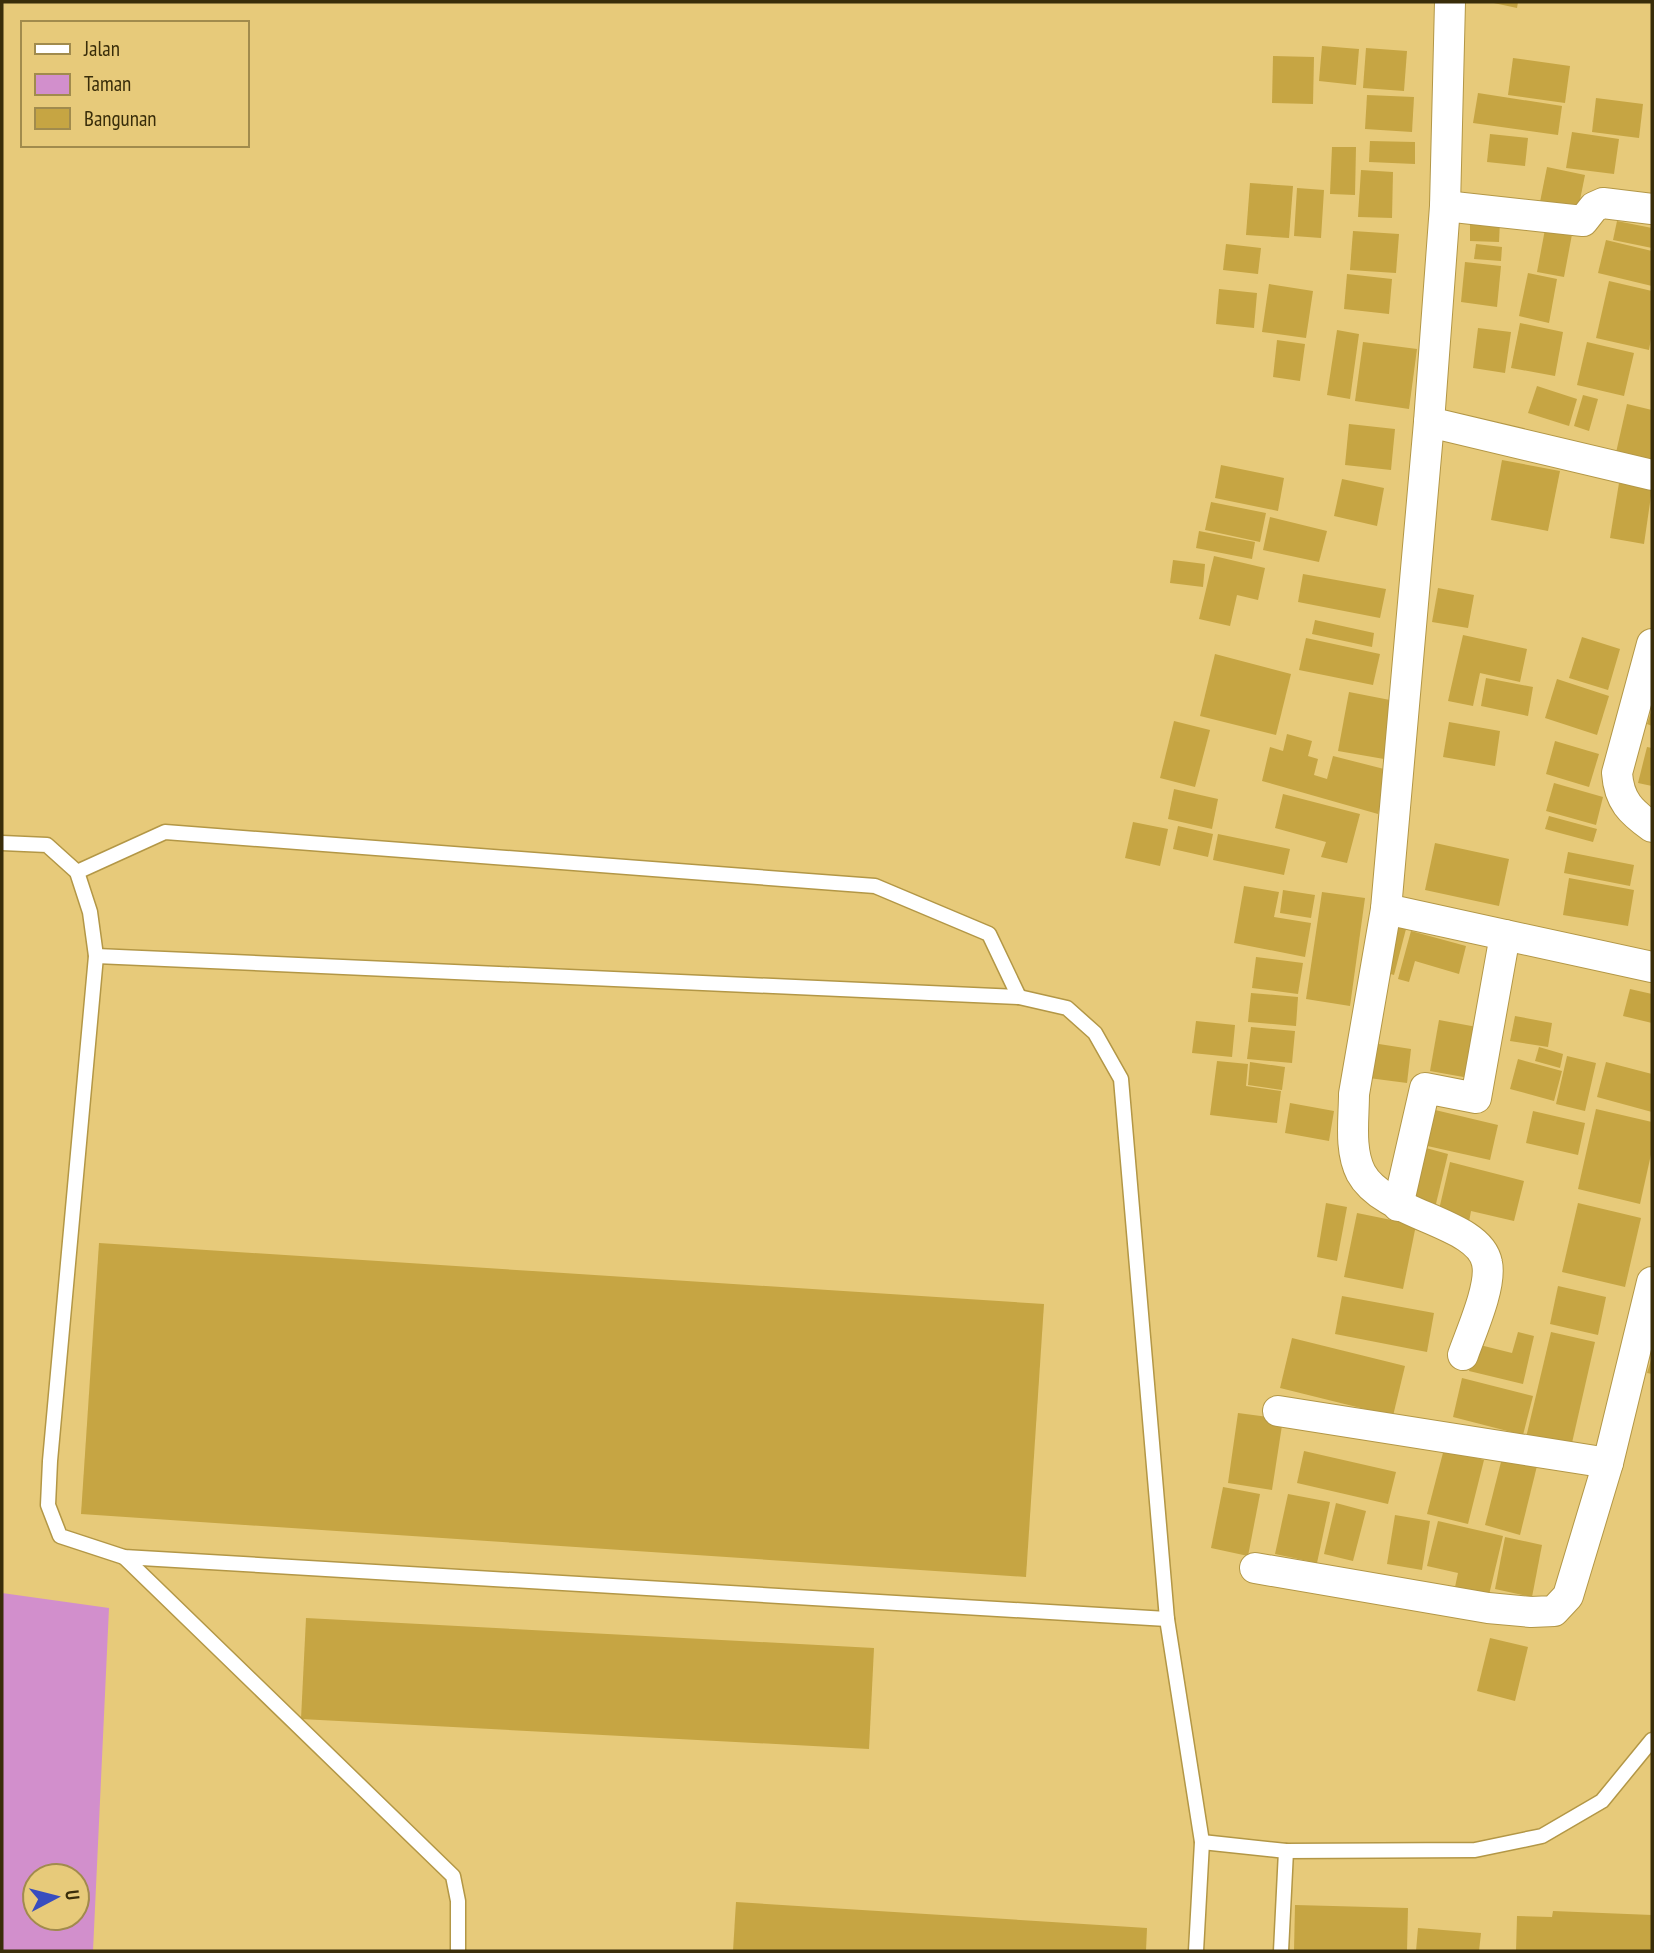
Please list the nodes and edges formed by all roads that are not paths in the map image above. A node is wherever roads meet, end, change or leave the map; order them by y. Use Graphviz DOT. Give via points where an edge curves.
graph roads {
  1 [pos="1450,2"];
  2 [pos="1445,206"];
  3 [pos="1652,209"];
  4 [pos="1429,422"];
  5 [pos="1652,475"];
  6 [pos="1652,644"];
  7 [pos="1652,827"];
  8 [pos="2,843"];
  9 [pos="77,872"];
  10 [pos="1386,909"];
  11 [pos="1505,935"];
  12 [pos="96,956"];
  13 [pos="1652,967"];
  14 [pos="1020,997"];
  15 [pos="1398,1206"];
  16 [pos="1652,1282"];
  17 [pos="1463,1355"];
  18 [pos="1278,1411"];
  19 [pos="1608,1463"];
  20 [pos="124,1557"];
  21 [pos="1255,1568"];
  22 [pos="1167,1619"];
  23 [pos="1652,1740"];
  24 [pos="1202,1842"];
  25 [pos="1286,1851"];
  26 [pos="458,1951"];
  27 [pos="1196,1951"];
  28 [pos="1281,1951"];
  1 -- 2 [label="street"];
  2 -- 3 [label="street" via="1583,221 1603,203"];
  2 -- 4 [label="street"];
  4 -- 5 [label="street"];
  4 -- 10 [label="street"];
  6 -- 7 [label="street" via="1617,773 1624,803"];
  8 -- 9 [label="lane" via="47,845"];
  9 -- 12 [label="lane" via="90,912"];
  9 -- 14 [label="lane" via="165,832 875,886 989,934"];
  10 -- 11 [label="street"];
  10 -- 15 [label="street" via="1354,1094 1354,1152 1361,1173 1378,1193"];
  11 -- 13 [label="street"];
  11 -- 15 [label="street" via="1476,1098 1425,1088"];
  12 -- 14 [label="lane"];
  12 -- 20 [label="lane" via="48,1505 60,1536"];
  14 -- 22 [label="lane" via="1067,1008 1096,1033 1121,1079"];
  15 -- 17 [label="street" via="1470,1238 1481,1247 1488,1263"];
  16 -- 19 [label="street"];
  18 -- 19 [label="street"];
  19 -- 21 [label="street" via="1568,1596 1554,1611 1488,1608"];
  20 -- 22 [label="lane"];
  20 -- 26 [label="lane" via="453,1876"];
  22 -- 24 [label="lane"];
  23 -- 25 [label="lane" via="1602,1801 1542,1836 1475,1850"];
  24 -- 25 [label="lane"];
  24 -- 27 [label="lane"];
  25 -- 28 [label="lane"];
}
